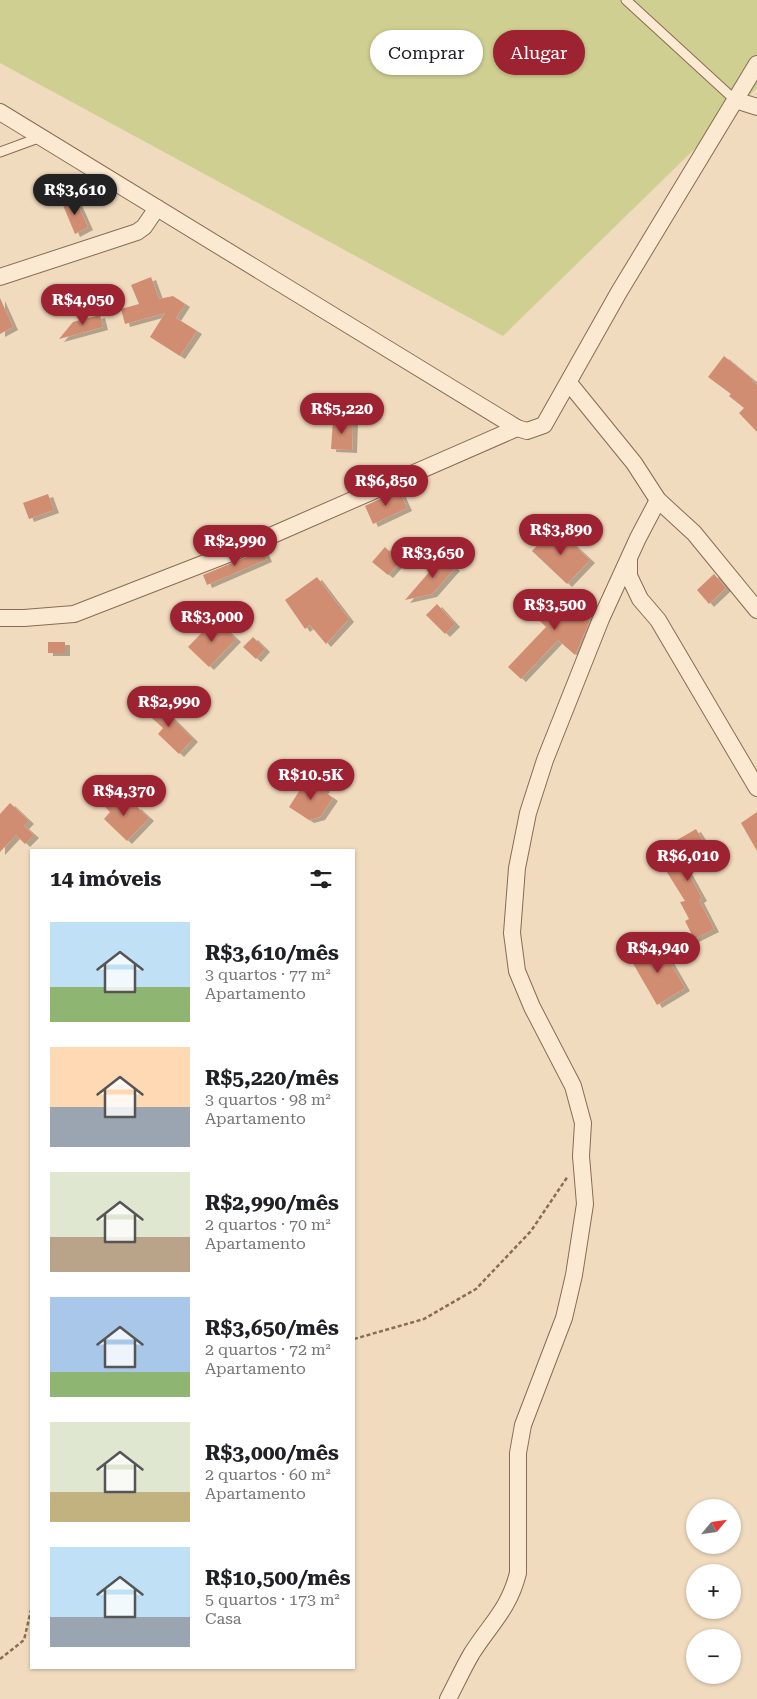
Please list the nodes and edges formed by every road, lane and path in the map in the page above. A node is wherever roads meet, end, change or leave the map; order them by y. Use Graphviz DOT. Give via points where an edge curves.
graph roads {
  1 [pos="626,0"];
  2 [pos="757,64"];
  3 [pos="735,100"];
  4 [pos="757,107"];
  5 [pos="0,112"];
  6 [pos="42,137"];
  7 [pos="0,152"];
  8 [pos="158,208"];
  9 [pos="0,276"];
  10 [pos="569,382"];
  11 [pos="517,428"];
  12 [pos="658,500"];
  13 [pos="630,556"];
  14 [pos="757,610"];
  15 [pos="0,618"];
  16 [pos="757,788"];
  17 [pos="581,1156"];
  18 [pos="355,1339"];
  19 [pos="30,1614"];
  20 [pos="0,1659"];
  21 [pos="448,1699"];
  1 -- 3 [label="lane"];
  2 -- 3 [label="street"];
  3 -- 4 [label="street"];
  3 -- 10 [label="street"];
  5 -- 6 [label="street"];
  6 -- 7 [label="lane"];
  6 -- 8 [label="street"];
  8 -- 9 [label="street" via="137,232"];
  8 -- 11 [label="street"];
  10 -- 11 [label="street" via="544,425 527,431"];
  10 -- 12 [label="street" via="634,463"];
  11 -- 15 [label="street" via="236,551 74,614"];
  12 -- 13 [label="street"];
  12 -- 14 [label="street" via="694,533"];
  13 -- 16 [label="street" via="629,576 640,599 658,620"];
  13 -- 17 [label="street" via="544,760 528,813 517,868 512,933 517,971 573,1086 583,1124"];
  17 -- 18 [label="path" via="531,1231 476,1289 424,1319"];
  17 -- 21 [label="street" via="584,1204 574,1275 564,1318 523,1425 518,1453 518,1572 514,1590 471,1654"];
  19 -- 20 [label="path" via="24,1640"];
}
